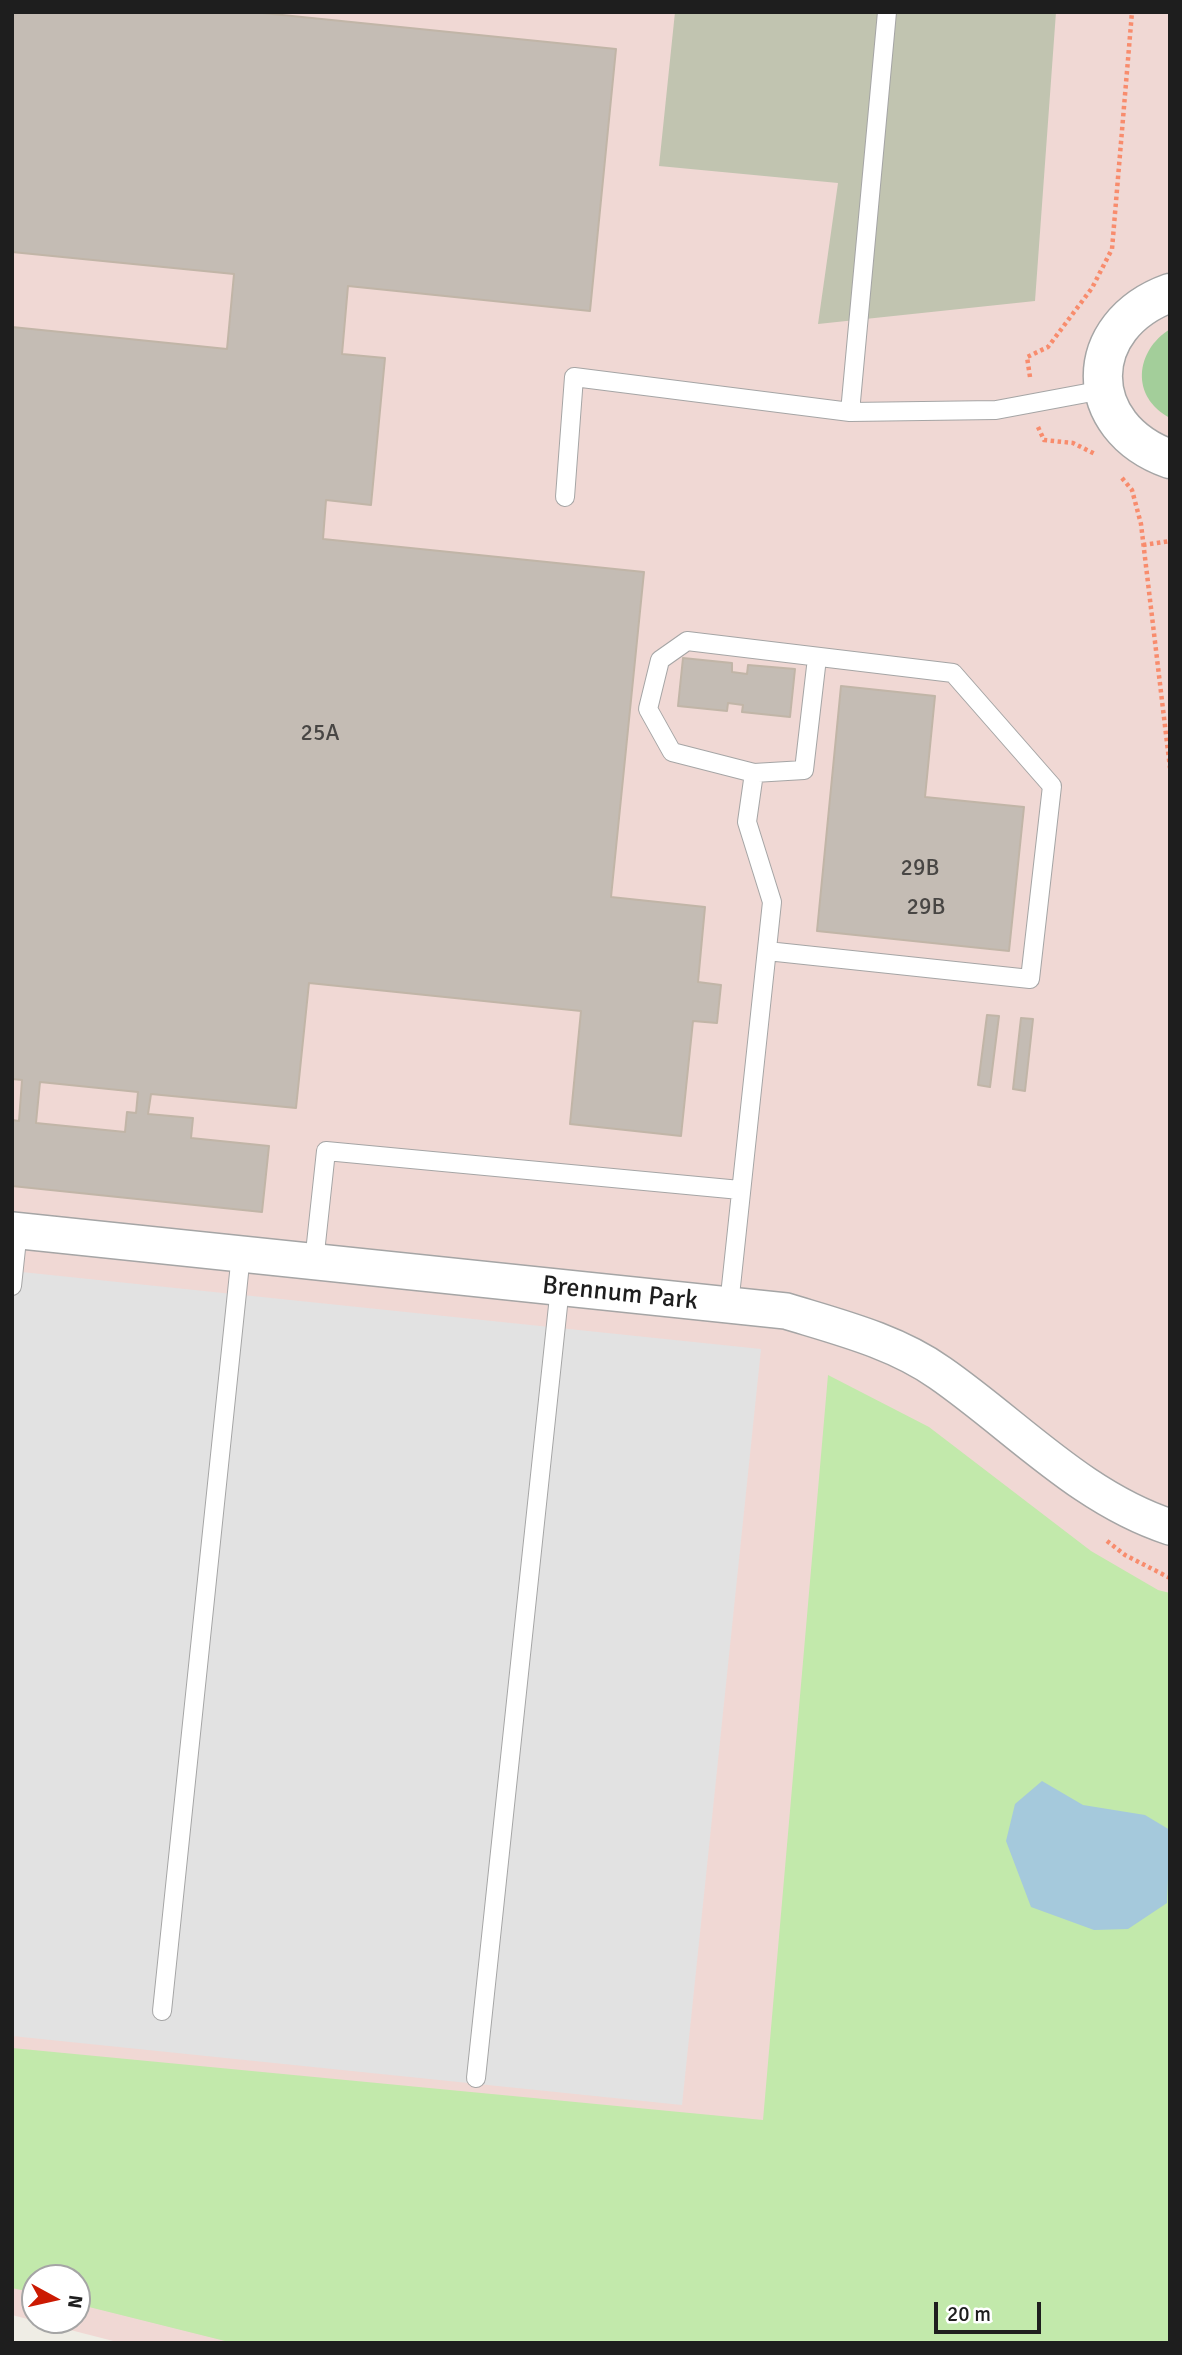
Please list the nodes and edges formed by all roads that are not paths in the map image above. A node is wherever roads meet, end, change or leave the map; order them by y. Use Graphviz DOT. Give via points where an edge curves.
graph roads {
  1 [pos="887,12"];
  2 [pos="1170,284"];
  3 [pos="1170,293"];
  4 [pos="1103,390"];
  5 [pos="850,412"];
  6 [pos="1170,459"];
  7 [pos="565,496"];
  8 [pos="817,658"];
  9 [pos="754,773"];
  10 [pos="767,951"];
  11 [pos="740,1190"];
  12 [pos="15,1230"];
  13 [pos="241,1254"];
  14 [pos="314,1262"];
  15 [pos="12,1286"];
  16 [pos="560,1287"];
  17 [pos="729,1305"];
  18 [pos="1170,1527"];
  19 [pos="162,2011"];
  20 [pos="476,2078"];
  1 -- 5 [label="lane"];
  2 -- 3 [label="street"];
  3 -- 4 [label="street" via="1145,302 1125,318 1111,339 1103,364"];
  4 -- 5 [label="lane" via="996,411"];
  4 -- 6 [label="street" via="1111,414 1126,435 1147,451"];
  5 -- 7 [label="lane" via="574,377"];
  8 -- 9 [label="lane" via="804,770"];
  8 -- 9 [label="lane" via="687,641 660,660 648,709 672,752"];
  8 -- 10 [label="lane" via="953,673 1052,786 1030,979"];
  9 -- 10 [label="lane" via="747,822 772,902"];
  10 -- 11 [label="lane"];
  11 -- 14 [label="lane" via="326,1151"];
  11 -- 17 [label="lane"];
  12 -- 13 [label="street, Brennum Park"];
  12 -- 15 [label="lane"];
  13 -- 14 [label="street, Brennum Park"];
  13 -- 19 [label="lane"];
  14 -- 16 [label="street, Brennum Park"];
  16 -- 17 [label="street, Brennum Park"];
  16 -- 20 [label="lane"];
  17 -- 18 [label="street, Brennum Park" via="786,1311 861,1334 938,1371 1095,1492"];
}
